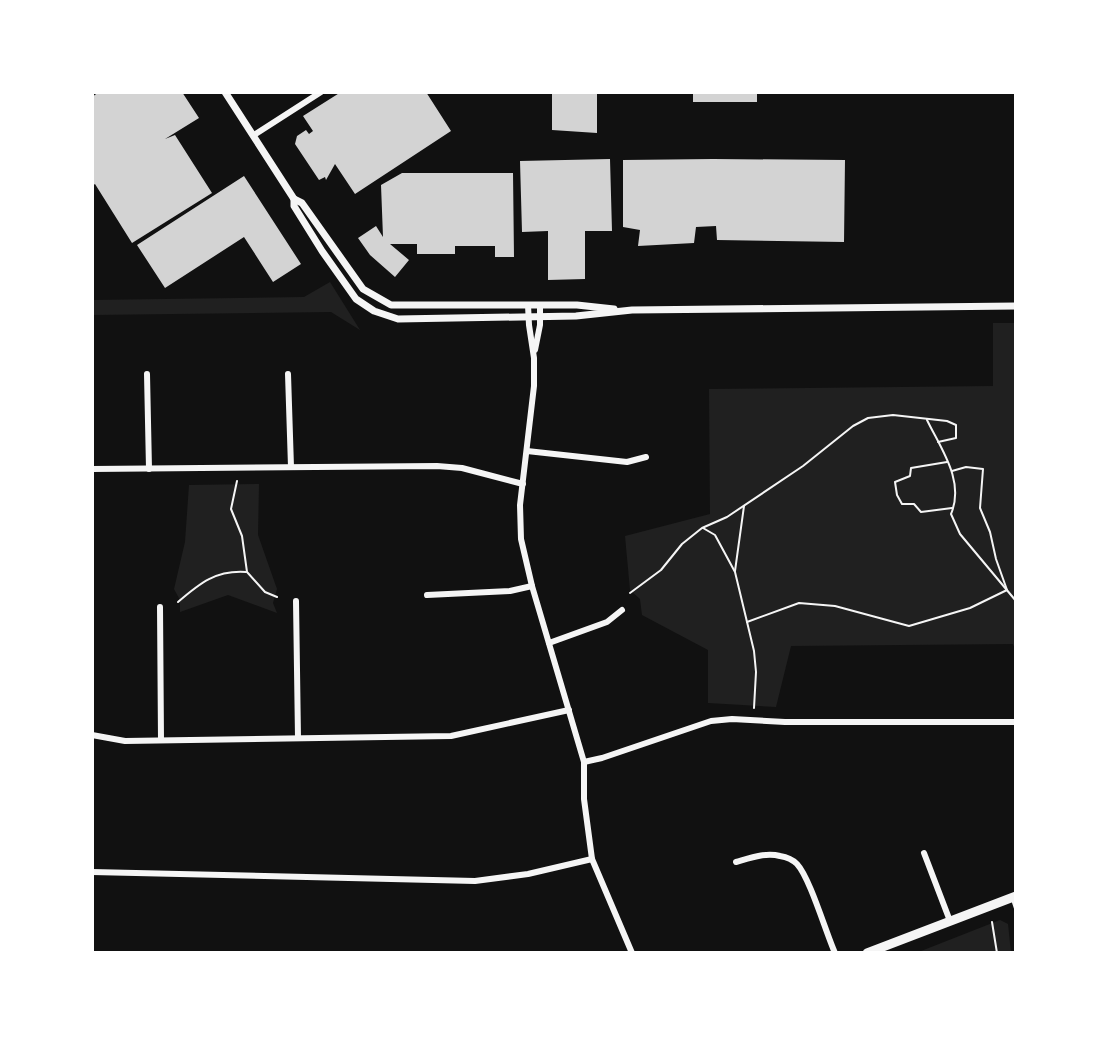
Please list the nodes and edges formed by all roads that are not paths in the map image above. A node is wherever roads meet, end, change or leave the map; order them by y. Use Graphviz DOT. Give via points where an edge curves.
graph roads {
  1 [pos="225,92"];
  2 [pos="321,92"];
  3 [pos="254,135"];
  4 [pos="294,199"];
  5 [pos="528,305"];
  6 [pos="540,305"];
  7 [pos="1016,306"];
  8 [pos="632,310"];
  9 [pos="540,316"];
  10 [pos="528,317"];
  11 [pos="534,358"];
  12 [pos="147,374"];
  13 [pos="288,374"];
  14 [pos="527,451"];
  15 [pos="646,457"];
  16 [pos="291,467"];
  17 [pos="92,469"];
  18 [pos="149,469"];
  19 [pos="523,484"];
  20 [pos="532,586"];
  21 [pos="427,595"];
  22 [pos="296,601"];
  23 [pos="160,607"];
  24 [pos="622,610"];
  25 [pos="549,643"];
  26 [pos="569,710"];
  27 [pos="1016,722"];
  28 [pos="92,735"];
  29 [pos="298,738"];
  30 [pos="161,740"];
  31 [pos="584,762"];
  32 [pos="924,853"];
  33 [pos="592,859"];
  34 [pos="736,862"];
  35 [pos="92,872"];
  36 [pos="1014,897"];
  37 [pos="1016,910"];
  38 [pos="950,921"];
  39 [pos="632,953"];
  40 [pos="835,953"];
  41 [pos="867,953"];
  1 -- 3 [label="street"];
  2 -- 3 [label="street"];
  3 -- 4 [label="street"];
  4 -- 5 [label="street" via="363,289 391,305"];
  4 -- 10 [label="street" via="356,299 374,311 398,319"];
  5 -- 6 [label="street"];
  5 -- 10 [label="street"];
  6 -- 8 [label="street"];
  6 -- 9 [label="street"];
  7 -- 8 [label="street"];
  8 -- 9 [label="street"];
  9 -- 10 [label="street"];
  9 -- 11 [label="street"];
  10 -- 11 [label="street"];
  11 -- 14 [label="street"];
  12 -- 18 [label="street"];
  13 -- 16 [label="street"];
  14 -- 15 [label="street" via="627,462"];
  14 -- 19 [label="street"];
  16 -- 18 [label="street"];
  16 -- 19 [label="street" via="448,466"];
  17 -- 18 [label="street"];
  19 -- 20 [label="street" via="521,539"];
  20 -- 21 [label="street"];
  20 -- 25 [label="street"];
  22 -- 29 [label="street"];
  23 -- 30 [label="street"];
  24 -- 25 [label="street" via="607,622"];
  25 -- 26 [label="street"];
  26 -- 29 [label="street" via="451,736"];
  26 -- 31 [label="street"];
  27 -- 31 [label="street" via="711,721"];
  28 -- 30 [label="street"];
  29 -- 30 [label="street"];
  31 -- 33 [label="street"];
  32 -- 38 [label="street"];
  33 -- 35 [label="street" via="475,881"];
  33 -- 39 [label="street"];
  34 -- 40 [label="street" via="776,855 798,865"];
  36 -- 37 [label="lane"];
  36 -- 38 [label="main road"];
  38 -- 41 [label="main road"];
}
